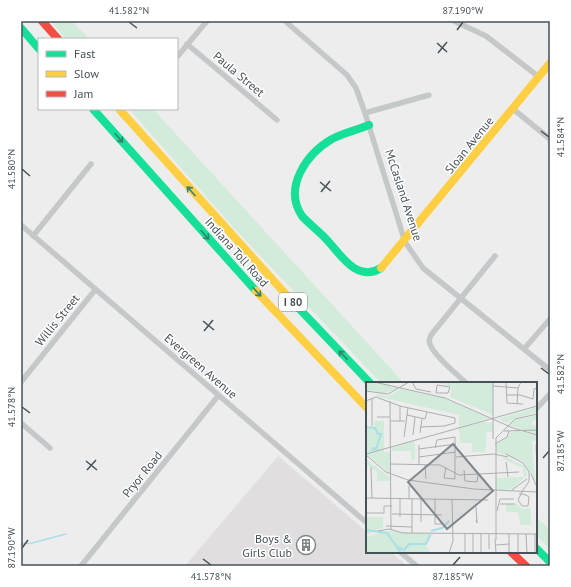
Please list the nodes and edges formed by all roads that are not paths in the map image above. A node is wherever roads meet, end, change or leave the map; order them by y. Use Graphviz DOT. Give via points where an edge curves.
graph roads {
  1 [pos="42,21"];
  2 [pos="207,21"];
  3 [pos="285,21"];
  4 [pos="454,21"];
  5 [pos="21,28"];
  6 [pos="57,38"];
  7 [pos="187,44"];
  8 [pos="38,48"];
  9 [pos="178,56"];
  10 [pos="550,63"];
  11 [pos="539,77"];
  12 [pos="428,95"];
  13 [pos="513,109"];
  14 [pos="94,110"];
  15 [pos="120,110"];
  16 [pos="366,113"];
  17 [pos="277,120"];
  18 [pos="369,125"];
  19 [pos="550,139"];
  20 [pos="91,164"];
  21 [pos="21,225"];
  22 [pos="33,236"];
  23 [pos="405,242"];
  24 [pos="494,256"];
  25 [pos="95,290"];
  26 [pos="460,298"];
  27 [pos="550,319"];
  28 [pos="524,349"];
  29 [pos="550,370"];
  30 [pos="21,382"];
  31 [pos="369,382"];
  32 [pos="465,382"];
  33 [pos="550,394"];
  34 [pos="218,396"];
  35 [pos="366,407"];
  36 [pos="537,408"];
  37 [pos="21,423"];
  38 [pos="50,448"];
  39 [pos="366,522"];
  40 [pos="537,549"];
  41 [pos="401,553"];
  42 [pos="512,553"];
  43 [pos="550,562"];
  44 [pos="81,566"];
  45 [pos="417,566"];
  46 [pos="526,566"];
  1 -- 6 [label="main road"];
  2 -- 7 [label="street"];
  3 -- 16 [label="street, McCasland Avenue" via="347,75 356,88"];
  4 -- 11 [label="street" via="486,36"];
  5 -- 8 [label="main road"];
  7 -- 9 [label="street"];
  7 -- 17 [label="street, Paula Street"];
  10 -- 11 [label="main road, Sloan Avenue"];
  11 -- 13 [label="main road, Sloan Avenue"];
  12 -- 16 [label="street"];
  13 -- 19 [label="street"];
  13 -- 23 [label="main road, Sloan Avenue"];
  14 -- 35 [label="main road, Indiana Toll Road / I 80, one-way" via="231,264"];
  31 -- 15 [label="main road, Indiana Toll Road / I 80, one-way" via="256,263"];
  16 -- 18 [label="street, McCasland Avenue"];
  18 -- 23 [label="street, McCasland Avenue"];
  18 -- 23 [label="main road, Sloan Avenue" via="332,139 310,158 296,180 294,193 297,208 358,271 373,272 383,268"];
  20 -- 22 [label="street"];
  21 -- 22 [label="street, Evergreen Avenue"];
  22 -- 25 [label="street, Evergreen Avenue"];
  23 -- 26 [label="street, McCasland Avenue" via="423,268"];
  24 -- 26 [label="street"];
  25 -- 30 [label="street, Willis Street"];
  25 -- 34 [label="street, Evergreen Avenue"];
  26 -- 28 [label="street, McCasland Avenue"];
  26 -- 32 [label="street" via="429,340 435,352"];
  27 -- 28 [label="street"];
  28 -- 29 [label="street, McCasland Avenue"];
  33 -- 36 [label="street"];
  34 -- 39 [label="street, Evergreen Avenue"];
  34 -- 44 [label="street, Pryor Road"];
  37 -- 38 [label="street"];
  40 -- 43 [label="main road"];
  41 -- 45 [label="street"];
  42 -- 46 [label="main road"];
}
